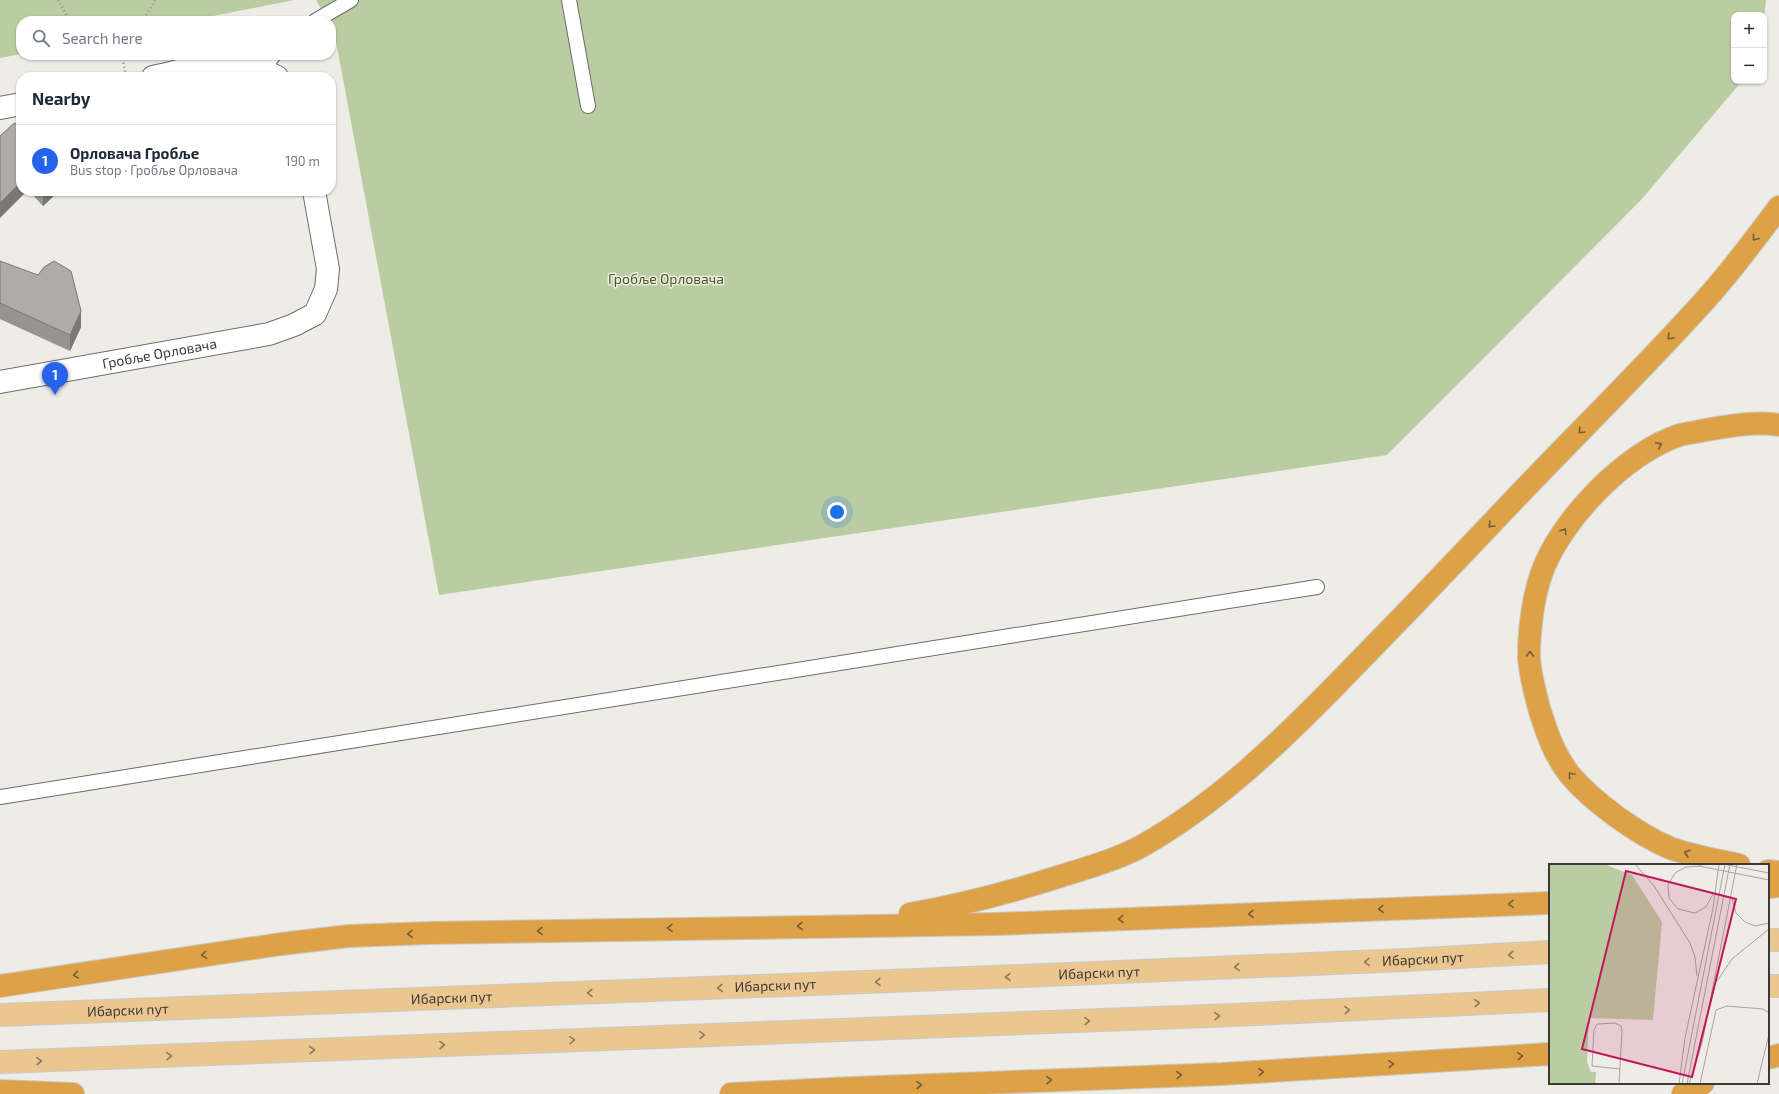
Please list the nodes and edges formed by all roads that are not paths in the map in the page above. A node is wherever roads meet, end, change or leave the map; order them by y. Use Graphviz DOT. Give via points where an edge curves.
graph roads {
  1 [pos="351,0"];
  2 [pos="569,0"];
  3 [pos="324,16"];
  4 [pos="271,67"];
  5 [pos="176,72"];
  6 [pos="16,105"];
  7 [pos="588,106"];
  8 [pos="0,108"];
  9 [pos="315,196"];
  10 [pos="1779,208"];
  11 [pos="0,382"];
  12 [pos="1779,425"];
  13 [pos="1317,587"];
  14 [pos="0,797"];
  15 [pos="1734,864"];
  16 [pos="1769,871"];
  17 [pos="1779,872"];
  18 [pos="1779,886"];
  19 [pos="1769,888"];
  20 [pos="1549,903"];
  21 [pos="839,925"];
  22 [pos="1549,952"];
  23 [pos="0,986"];
  24 [pos="1549,1000"];
  25 [pos="0,1015"];
  26 [pos="1779,1043"];
  27 [pos="1769,1044"];
  28 [pos="1549,1054"];
  29 [pos="1779,1055"];
  30 [pos="1769,1058"];
  31 [pos="0,1062"];
  32 [pos="1701,1084"];
  33 [pos="852,1088"];
  34 [pos="0,1091"];
  35 [pos="73,1094"];
  36 [pos="731,1094"];
  37 [pos="887,1094"];
  38 [pos="1683,1094"];
  1 -- 3 [label="lane"];
  2 -- 7 [label="lane"];
  4 -- 5 [label="street" via="238,62"];
  6 -- 8 [label="street"];
  9 -- 11 [label="street, Гробље Орловача" via="328,269 326,289 315,314 269,334"];
  10 -- 21 [label="highway, one-way" via="1708,296 1582,431 1373,648 1302,719 1216,797 1139,848 1082,870 1016,891 950,907"];
  15 -- 12 [label="highway, one-way" via="1669,848 1631,827 1599,803 1570,774 1550,743 1535,694 1529,656 1532,619 1541,574 1557,542 1576,513 1625,465 1679,436 1746,424"];
  13 -- 14 [label="lane"];
  16 -- 17 [label="highway"];
  18 -- 19 [label="highway"];
  20 -- 21 [label="highway, one-way" via="995,924"];
  21 -- 23 [label="highway, one-way" via="349,936"];
  22 -- 25 [label="main road, Ибарски пут, one-way" via="1398,961"];
  31 -- 24 [label="main road, one-way" via="1234,1015"];
  26 -- 27 [label="highway"];
  33 -- 28 [label="highway, one-way" via="1222,1074"];
  29 -- 30 [label="highway"];
  32 -- 38 [label="highway"];
  33 -- 36 [label="highway"];
  33 -- 37 [label="highway"];
  34 -- 35 [label="highway"];
}
